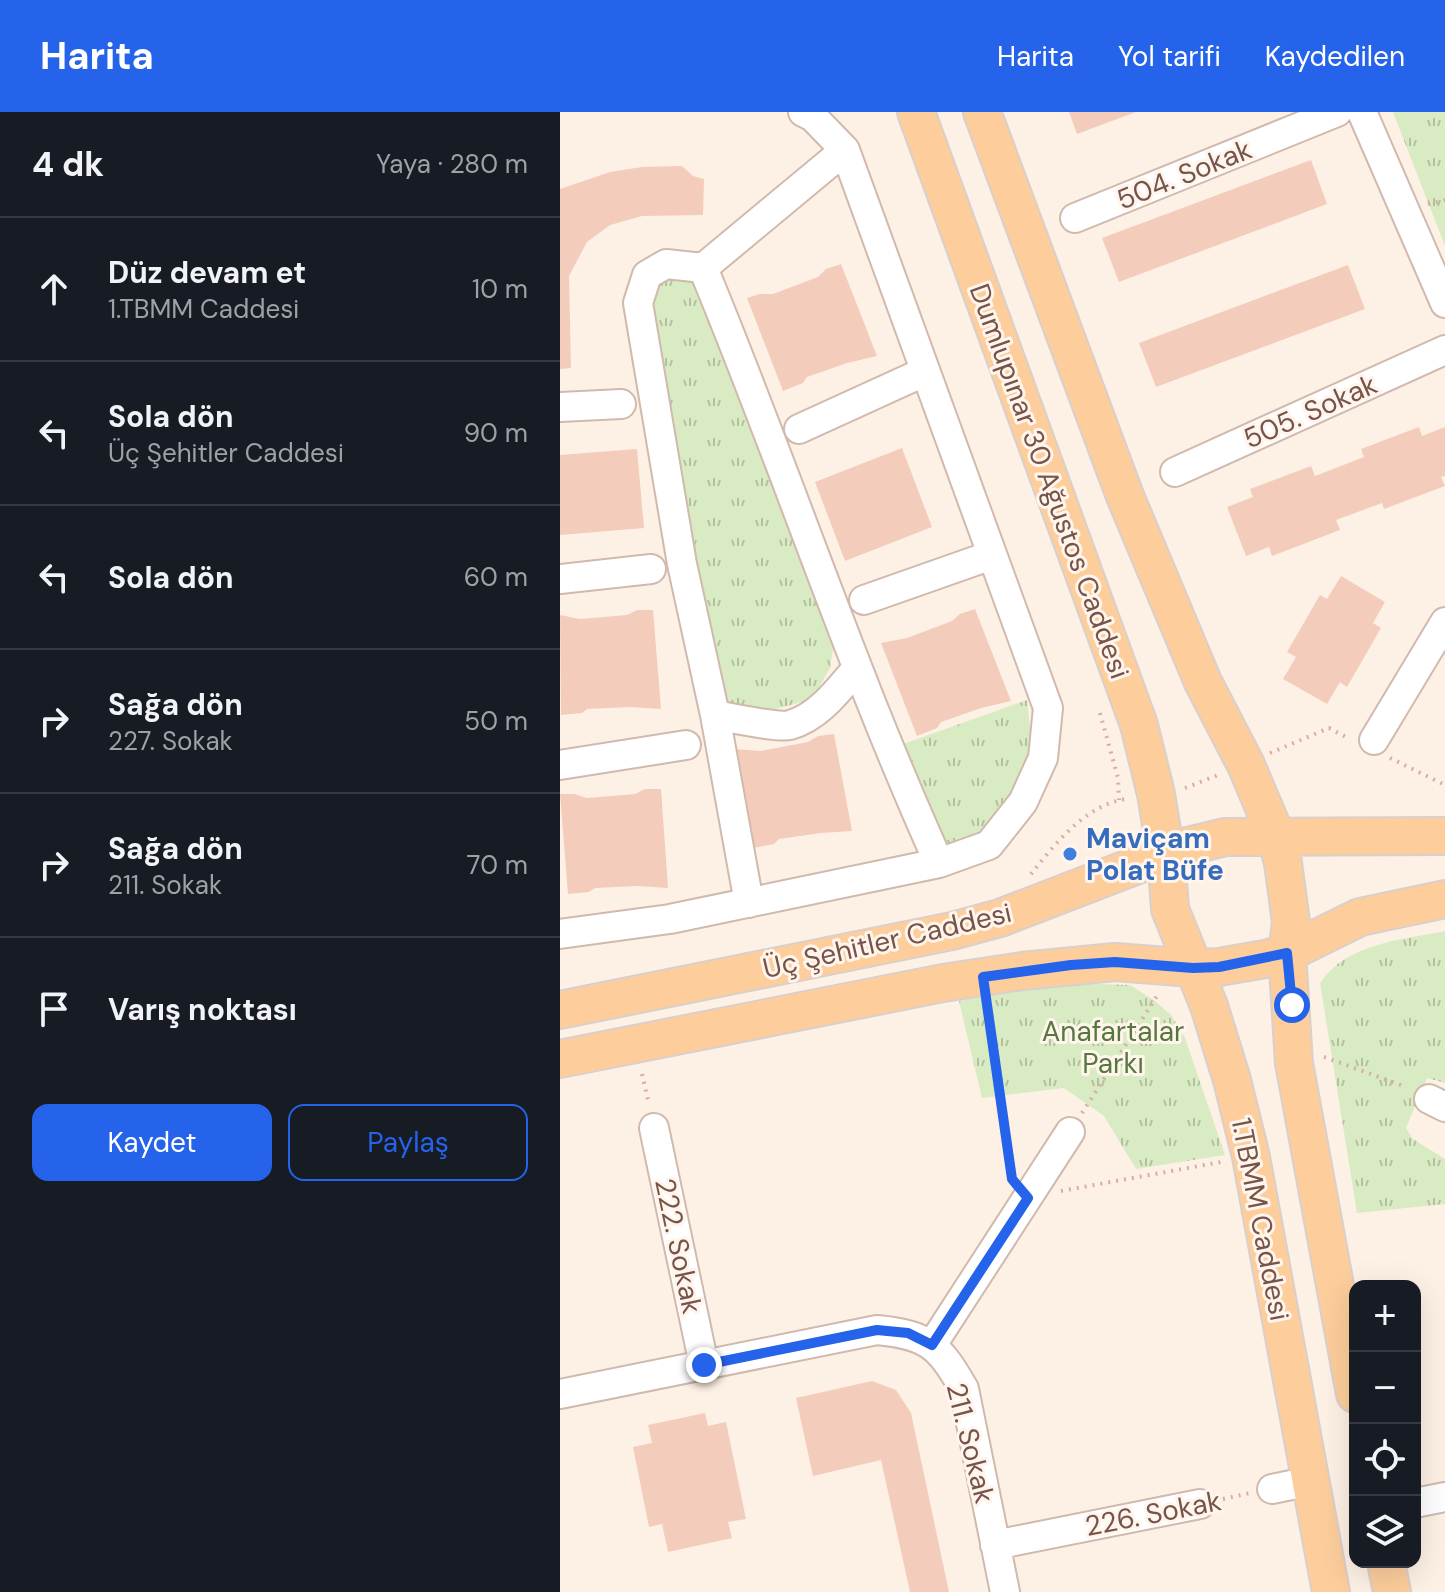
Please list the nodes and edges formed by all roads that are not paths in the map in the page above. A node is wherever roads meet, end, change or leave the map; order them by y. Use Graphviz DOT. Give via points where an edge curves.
graph roads {
  1 [pos="803,112"];
  2 [pos="916,112"];
  3 [pos="982,112"];
  4 [pos="1337,112"];
  5 [pos="1362,112"];
  6 [pos="845,150"];
  7 [pos="1075,218"];
  8 [pos="703,268"];
  9 [pos="1445,303"];
  10 [pos="1445,350"];
  11 [pos="924,372"];
  12 [pos="621,404"];
  13 [pos="560,407"];
  14 [pos="799,429"];
  15 [pos="1175,472"];
  16 [pos="992,555"];
  17 [pos="651,569"];
  18 [pos="560,579"];
  19 [pos="864,600"];
  20 [pos="1445,622"];
  21 [pos="857,668"];
  22 [pos="715,715"];
  23 [pos="1374,740"];
  24 [pos="686,745"];
  25 [pos="560,765"];
  26 [pos="1276,836"];
  27 [pos="1445,836"];
  28 [pos="1166,855"];
  29 [pos="939,863"];
  30 [pos="1445,899"];
  31 [pos="749,903"];
  32 [pos="560,934"];
  33 [pos="1287,953"];
  34 [pos="1193,968"];
  35 [pos="560,1010"];
  36 [pos="560,1059"];
  37 [pos="1076,1122"];
  38 [pos="654,1128"];
  39 [pos="932,1345"];
  40 [pos="1349,1360"];
  41 [pos="704,1365"];
  42 [pos="560,1394"];
  43 [pos="1311,1481"];
  44 [pos="1272,1489"];
  45 [pos="1445,1497"];
  46 [pos="1421,1502"];
  47 [pos="1200,1504"];
  48 [pos="995,1545"];
  49 [pos="1387,1568"];
  50 [pos="1005,1592"];
  51 [pos="1331,1592"];
  52 [pos="1392,1592"];
  1 -- 6 [label="street"];
  2 -- 28 [label="main road, Dumlupınar 30 Ağustos Caddesi" via="1139,725"];
  3 -- 26 [label="main road" via="1125,496 1203,682"];
  4 -- 7 [label="street, 504. Sokak"];
  5 -- 9 [label="street"];
  6 -- 8 [label="street"];
  6 -- 11 [label="street"];
  8 -- 21 [label="street"];
  8 -- 22 [label="street" via="666,264 647,275 638,303 682,564"];
  10 -- 15 [label="street, 505. Sokak"];
  11 -- 14 [label="street"];
  11 -- 16 [label="street"];
  12 -- 13 [label="street"];
  16 -- 19 [label="street"];
  16 -- 29 [label="street" via="1048,708 1043,758 1023,802 989,845"];
  17 -- 18 [label="street"];
  20 -- 23 [label="street"];
  21 -- 22 [label="street" via="833,696 788,726"];
  21 -- 29 [label="street"];
  22 -- 31 [label="street"];
  24 -- 25 [label="street"];
  26 -- 27 [label="main road, Üç Şehitler Caddesi"];
  26 -- 28 [label="main road, Üç Şehitler Caddesi" via="1225,837"];
  26 -- 33 [label="main road" via="1289,900"];
  28 -- 34 [label="main road, 1.TBMM Caddesi" via="1170,909"];
  28 -- 35 [label="main road, Üç Şehitler Caddesi" via="952,931"];
  29 -- 31 [label="street"];
  30 -- 33 [label="main road, Üç Şehitler Caddesi" via="1360,917"];
  31 -- 32 [label="street"];
  33 -- 34 [label="main road, Üç Şehitler Caddesi"];
  33 -- 40 [label="main road" via="1294,1049"];
  34 -- 36 [label="main road, Üç Şehitler Caddesi" via="1115,962 983,977"];
  34 -- 43 [label="main road, 1.TBMM Caddesi" via="1232,1080 1251,1157"];
  37 -- 39 [label="street"];
  38 -- 41 [label="street, 222. Sokak"];
  39 -- 41 [label="street" via="908,1333 877,1330"];
  39 -- 48 [label="street, 211. Sokak" via="964,1389"];
  41 -- 42 [label="street"];
  43 -- 44 [label="street"];
  43 -- 51 [label="main road, 1.TBMM Caddesi"];
  45 -- 46 [label="street"];
  47 -- 48 [label="street, 226. Sokak"];
  48 -- 50 [label="street, 211. Sokak"];
  49 -- 52 [label="main road"];
}
